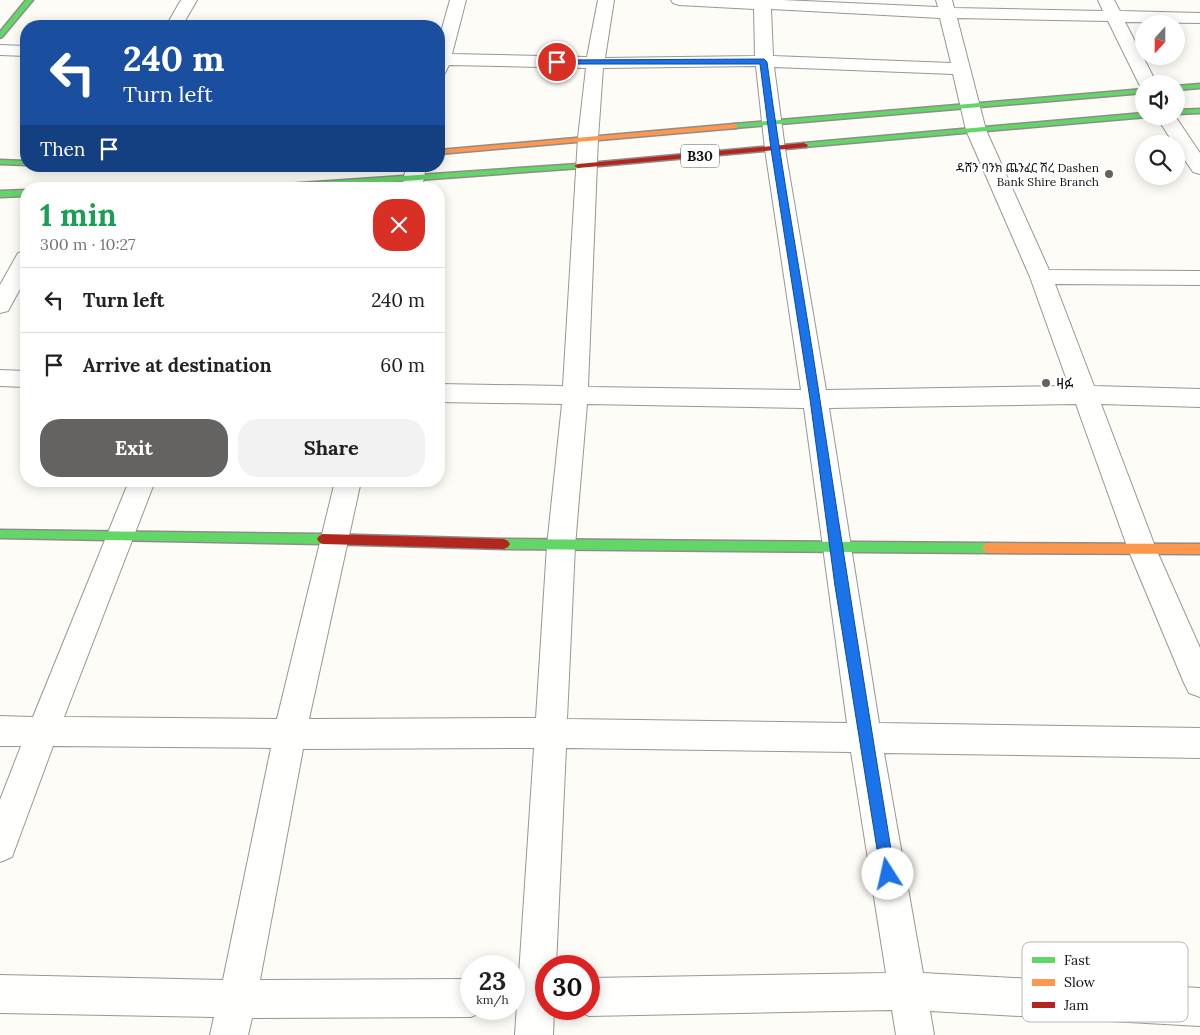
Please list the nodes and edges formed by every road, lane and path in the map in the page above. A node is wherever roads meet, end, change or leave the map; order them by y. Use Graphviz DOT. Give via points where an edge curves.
graph roads {
  1 [pos="30,0"];
  2 [pos="189,0"];
  3 [pos="458,0"];
  4 [pos="606,0"];
  5 [pos="678,0"];
  6 [pos="762,2"];
  7 [pos="946,6"];
  8 [pos="1109,8"];
  9 [pos="1200,18"];
  10 [pos="177,20"];
  11 [pos="0,36"];
  12 [pos="445,46"];
  13 [pos="0,50"];
  14 [pos="20,51"];
  15 [pos="764,62"];
  16 [pos="445,63"];
  17 [pos="595,63"];
  18 [pos="962,69"];
  19 [pos="1143,75"];
  20 [pos="1200,86"];
  21 [pos="1185,87"];
  22 [pos="1135,92"];
  23 [pos="1200,110"];
  24 [pos="1185,111"];
  25 [pos="1135,115"];
  26 [pos="974,118"];
  27 [pos="1172,125"];
  28 [pos="773,136"];
  29 [pos="445,152"];
  30 [pos="587,152"];
  31 [pos="0,162"];
  32 [pos="20,163"];
  33 [pos="1200,168"];
  34 [pos="414,178"];
  35 [pos="357,182"];
  36 [pos="20,193"];
  37 [pos="0,194"];
  38 [pos="20,269"];
  39 [pos="1042,278"];
  40 [pos="1200,278"];
  41 [pos="0,306"];
  42 [pos="0,378"];
  43 [pos="20,379"];
  44 [pos="445,393"];
  45 [pos="575,395"];
  46 [pos="1085,395"];
  47 [pos="1200,398"];
  48 [pos="815,399"];
  49 [pos="140,487"];
  50 [pos="347,487"];
  51 [pos="0,534"];
  52 [pos="121,536"];
  53 [pos="334,539"];
  54 [pos="560,546"];
  55 [pos="836,548"];
  56 [pos="1200,548"];
  57 [pos="1142,549"];
  58 [pos="1200,683"];
  59 [pos="0,731"];
  60 [pos="42,733"];
  61 [pos="550,733"];
  62 [pos="290,734"];
  63 [pos="865,736"];
  64 [pos="1200,743"];
  65 [pos="0,844"];
  66 [pos="908,991"];
  67 [pos="0,994"];
  68 [pos="600,997"];
  69 [pos="1022,997"];
  70 [pos="460,998"];
  71 [pos="532,998"];
  72 [pos="238,999"];
  73 [pos="229,1035"];
  74 [pos="534,1035"];
  75 [pos="915,1035"];
  1 -- 11 [label="main road"];
  2 -- 10 [label="street"];
  3 -- 12 [label="street"];
  4 -- 17 [label="street"];
  5 -- 6 [label="street"];
  6 -- 7 [label="street"];
  6 -- 15 [label="street"];
  7 -- 8 [label="street"];
  7 -- 18 [label="street"];
  8 -- 9 [label="street"];
  8 -- 19 [label="street"];
  13 -- 14 [label="street"];
  15 -- 17 [label="street"];
  15 -- 18 [label="street"];
  15 -- 28 [label="street"];
  16 -- 17 [label="street"];
  17 -- 30 [label="street"];
  18 -- 26 [label="street"];
  20 -- 21 [label="main road"];
  22 -- 26 [label="main road, B30"];
  23 -- 24 [label="main road"];
  25 -- 26 [label="main road, B30"];
  26 -- 28 [label="main road, B30"];
  26 -- 28 [label="main road, B30"];
  26 -- 39 [label="street"];
  27 -- 33 [label="street"];
  28 -- 30 [label="main road, B30"];
  28 -- 30 [label="main road, B30" via="714,130"];
  28 -- 48 [label="street"];
  29 -- 30 [label="main road, B30"];
  30 -- 34 [label="main road, B30"];
  30 -- 45 [label="street"];
  31 -- 32 [label="main road"];
  34 -- 35 [label="main road, B30"];
  36 -- 37 [label="main road"];
  38 -- 41 [label="street"];
  39 -- 40 [label="street"];
  39 -- 46 [label="street"];
  42 -- 43 [label="street"];
  44 -- 45 [label="street"];
  45 -- 48 [label="street"];
  45 -- 54 [label="street"];
  46 -- 47 [label="street"];
  46 -- 48 [label="street"];
  46 -- 57 [label="street"];
  48 -- 55 [label="street"];
  49 -- 52 [label="street"];
  50 -- 53 [label="street"];
  51 -- 52 [label="main road"];
  52 -- 53 [label="main road"];
  52 -- 60 [label="street"];
  53 -- 54 [label="main road"];
  53 -- 62 [label="street"];
  54 -- 55 [label="main road"];
  54 -- 61 [label="street"];
  55 -- 57 [label="main road"];
  55 -- 63 [label="street"];
  56 -- 57 [label="main road"];
  57 -- 58 [label="street"];
  59 -- 60 [label="street"];
  60 -- 62 [label="street"];
  60 -- 65 [label="street"];
  61 -- 62 [label="street"];
  61 -- 63 [label="street"];
  61 -- 71 [label="street"];
  62 -- 72 [label="street"];
  63 -- 64 [label="street"];
  63 -- 66 [label="street"];
  66 -- 68 [label="street"];
  66 -- 69 [label="street"];
  66 -- 75 [label="street"];
  67 -- 72 [label="street"];
  70 -- 72 [label="street"];
  71 -- 74 [label="street"];
  72 -- 73 [label="street"];
}
